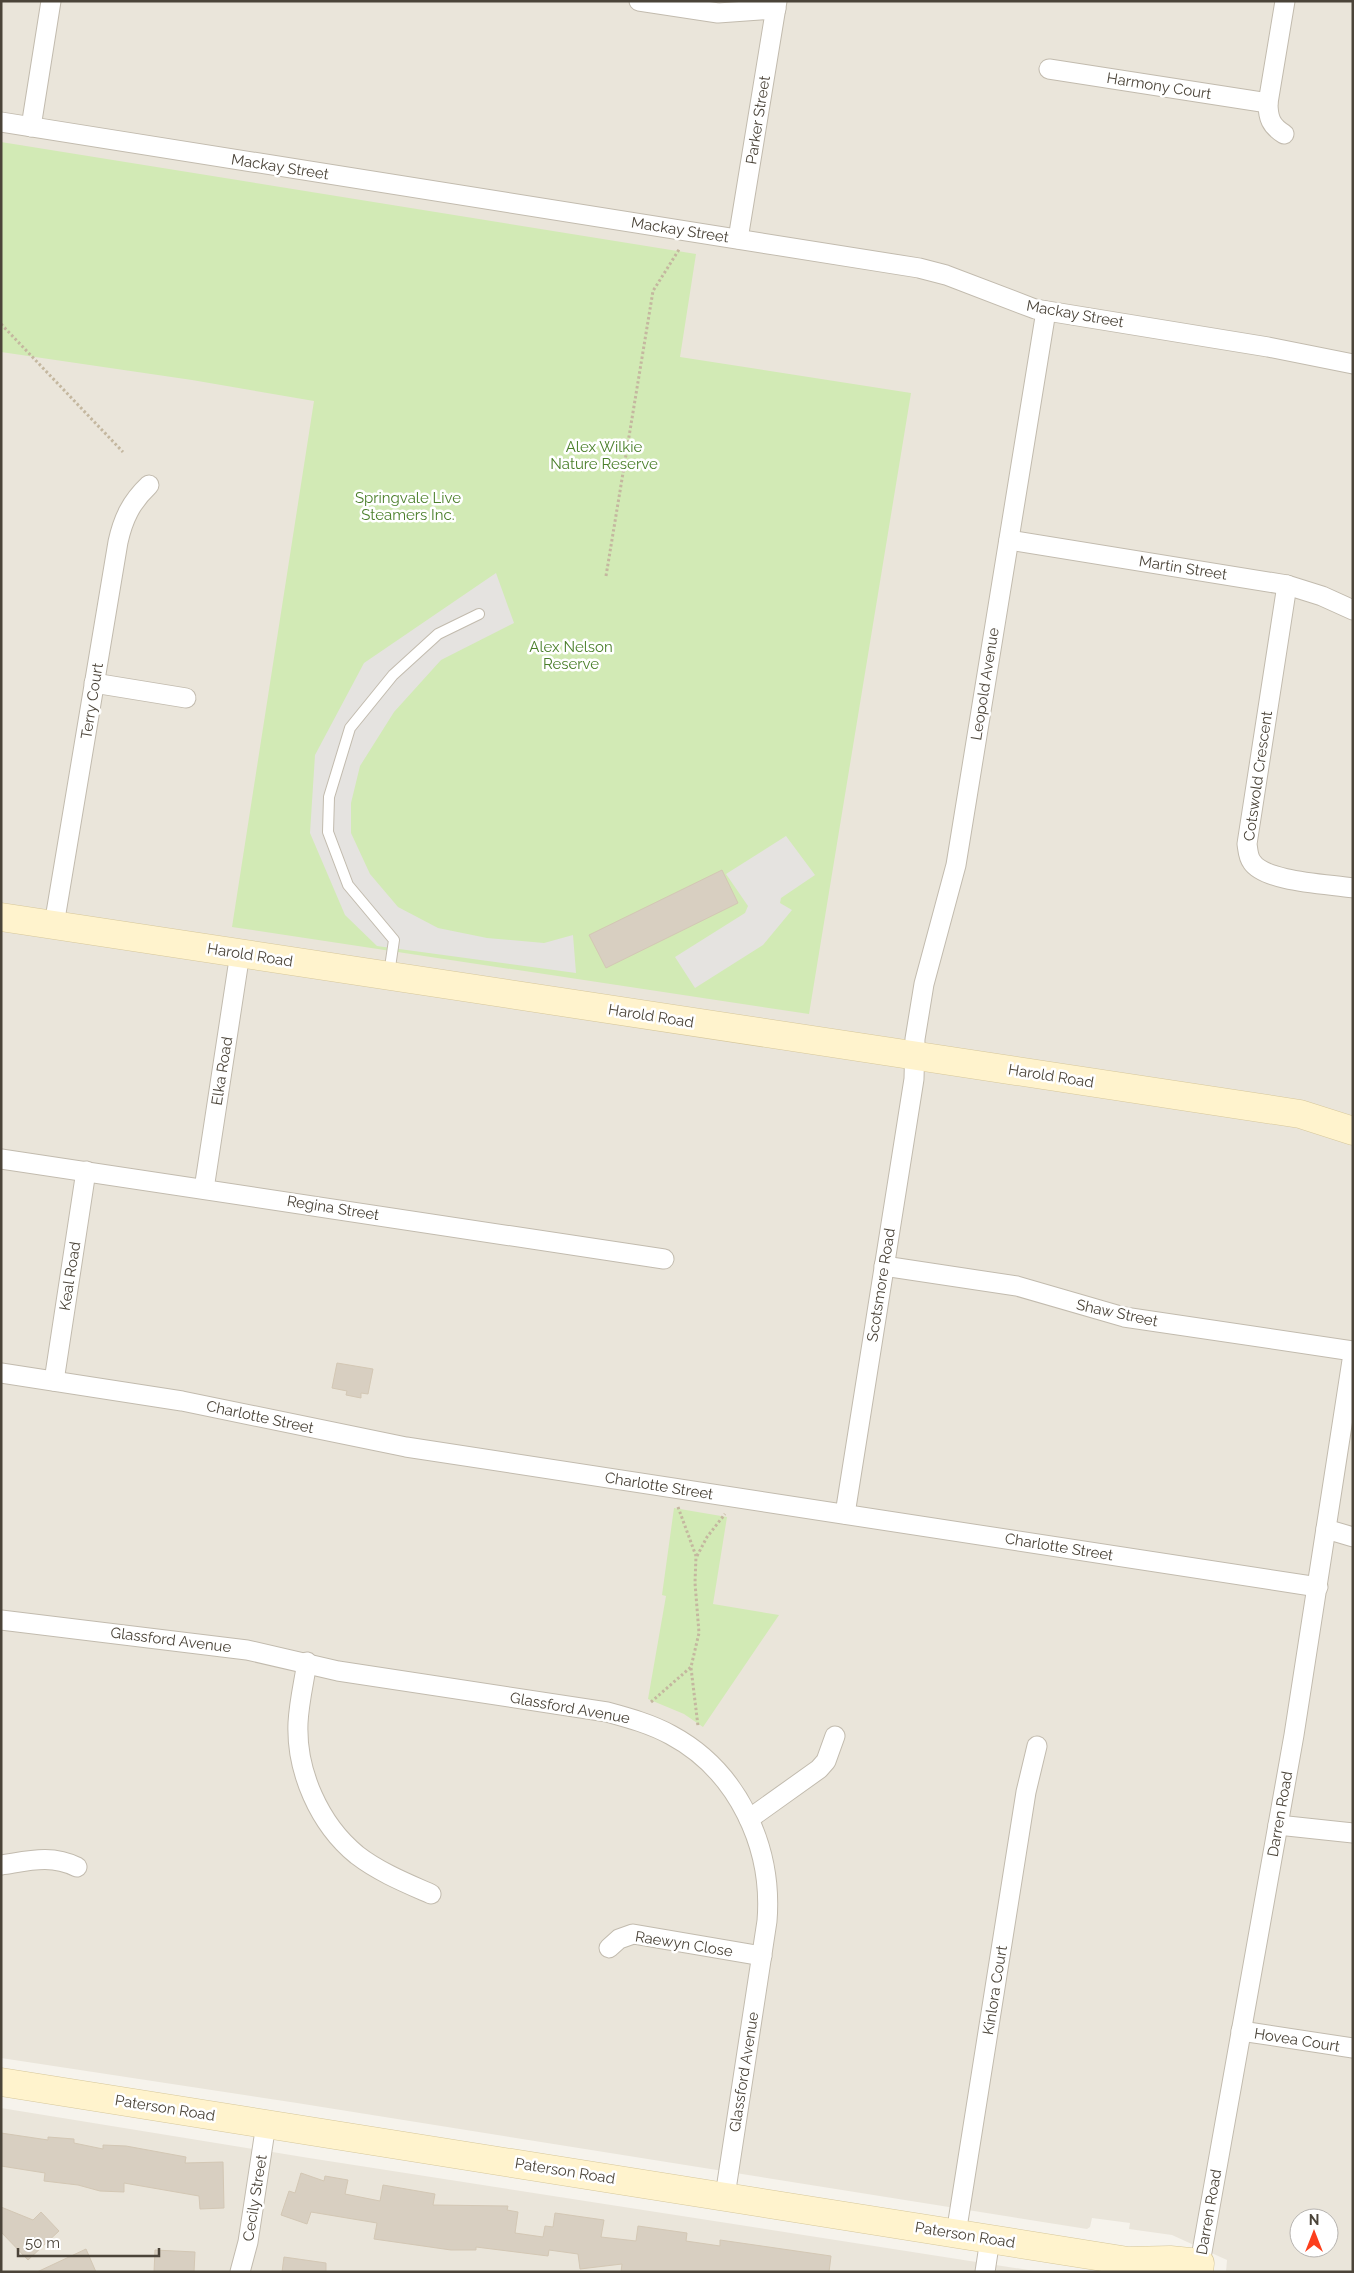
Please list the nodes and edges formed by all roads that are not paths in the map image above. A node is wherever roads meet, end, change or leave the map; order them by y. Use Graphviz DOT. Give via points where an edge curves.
graph roads {
  1 [pos="51,1"];
  2 [pos="639,1"];
  3 [pos="1285,1"];
  4 [pos="776,5"];
  5 [pos="1049,69"];
  6 [pos="1268,103"];
  7 [pos="1,122"];
  8 [pos="30,127"];
  9 [pos="1284,134"];
  10 [pos="738,240"];
  11 [pos="1046,311"];
  12 [pos="1353,364"];
  13 [pos="148,485"];
  14 [pos="1009,540"];
  15 [pos="1287,585"];
  16 [pos="1353,610"];
  17 [pos="479,614"];
  18 [pos="94,683"];
  19 [pos="186,698"];
  20 [pos="1353,888"];
  21 [pos="1,917"];
  22 [pos="54,925"];
  23 [pos="240,953"];
  24 [pos="389,976"];
  25 [pos="915,1055"];
  26 [pos="1300,1114"];
  27 [pos="1353,1116"];
  28 [pos="1353,1131"];
  29 [pos="1,1158"];
  30 [pos="86,1171"];
  31 [pos="204,1189"];
  32 [pos="664,1259"];
  33 [pos="884,1266"];
  34 [pos="1353,1353"];
  35 [pos="1,1374"];
  36 [pos="54,1381"];
  37 [pos="1350,1390"];
  38 [pos="845,1514"];
  39 [pos="1326,1529"];
  40 [pos="1353,1537"];
  41 [pos="1318,1587"];
  42 [pos="1,1620"];
  43 [pos="307,1662"];
  44 [pos="835,1736"];
  45 [pos="1037,1746"];
  46 [pos="749,1819"];
  47 [pos="1278,1826"];
  48 [pos="1353,1833"];
  49 [pos="1,1865"];
  50 [pos="77,1866"];
  51 [pos="431,1894"];
  52 [pos="609,1948"];
  53 [pos="762,1956"];
  54 [pos="1241,2031"];
  55 [pos="1353,2048"];
  56 [pos="1,2082"];
  57 [pos="266,2124"];
  58 [pos="726,2196"];
  59 [pos="956,2234"];
  60 [pos="990,2239"];
  61 [pos="1128,2261"];
  62 [pos="1200,2267"];
  63 [pos="240,2272"];
  64 [pos="985,2272"];
  65 [pos="1158,2272"];
  1 -- 8 [label="street"];
  2 -- 4 [label="street" via="718,13"];
  3 -- 6 [label="street"];
  4 -- 10 [label="street, Parker Street"];
  5 -- 6 [label="street, Harmony Court"];
  6 -- 9 [label="street" via="1271,122"];
  7 -- 8 [label="street, Mackay Street"];
  8 -- 10 [label="street, Mackay Street"];
  10 -- 11 [label="street, Mackay Street" via="937,271 1022,305"];
  11 -- 12 [label="street, Mackay Street"];
  11 -- 14 [label="street, Leopold Avenue"];
  13 -- 18 [label="street, Terry Court" via="135,498 122,526"];
  14 -- 15 [label="street, Martin Street"];
  14 -- 25 [label="street, Leopold Avenue" via="956,865 924,984"];
  15 -- 16 [label="street, Martin Street"];
  15 -- 20 [label="street, Cotswold Crescent" via="1248,854 1253,864 1267,873"];
  17 -- 24 [label="lane" via="438,634 393,675 350,728 329,797 328,832 348,885 394,940"];
  18 -- 19 [label="street"];
  18 -- 22 [label="street, Terry Court"];
  21 -- 22 [label="street, Harold Road"];
  22 -- 23 [label="street, Harold Road"];
  23 -- 24 [label="street, Harold Road"];
  23 -- 31 [label="street, Elka Road"];
  24 -- 25 [label="street, Harold Road"];
  25 -- 26 [label="street, Harold Road"];
  25 -- 33 [label="street, Scotsmore Road"];
  26 -- 27 [label="street, Harold Road" via="1336,1111"];
  26 -- 28 [label="street, Harold Road"];
  29 -- 30 [label="street, Regina Street"];
  30 -- 31 [label="street, Regina Street"];
  30 -- 36 [label="street, Keal Road"];
  31 -- 32 [label="street, Regina Street"];
  33 -- 34 [label="street, Shaw Street" via="1017,1286 1124,1317"];
  33 -- 38 [label="street, Scotsmore Road"];
  34 -- 37 [label="street, Darren Road"];
  35 -- 36 [label="street, Charlotte Street"];
  36 -- 38 [label="street, Charlotte Street" via="190,1403 406,1447"];
  37 -- 39 [label="street, Darren Road"];
  38 -- 41 [label="street, Charlotte Street"];
  39 -- 40 [label="street"];
  39 -- 41 [label="street, Darren Road"];
  41 -- 47 [label="street, Darren Road"];
  42 -- 43 [label="street, Glassford Avenue" via="247,1650"];
  43 -- 46 [label="street, Glassford Avenue" via="346,1672 607,1712 647,1723 684,1742 712,1765 738,1798"];
  43 -- 51 [label="street" via="300,1701 298,1742 301,1761 316,1801 339,1836 357,1854 379,1869"];
  44 -- 46 [label="street" via="826,1761 819,1769"];
  45 -- 59 [label="street, Kinlora Court" via="1024,1801"];
  46 -- 53 [label="street, Glassford Avenue" via="763,1857 768,1890"];
  47 -- 48 [label="street"];
  47 -- 54 [label="street, Darren Road"];
  49 -- 50 [label="street" via="45,1858"];
  52 -- 53 [label="street, Raewyn Close" via="619,1939 633,1934"];
  53 -- 58 [label="street, Glassford Avenue"];
  54 -- 55 [label="street, Hovea Court"];
  54 -- 62 [label="street, Darren Road"];
  56 -- 57 [label="street, Paterson Road"];
  57 -- 58 [label="street, Paterson Road"];
  57 -- 63 [label="street, Cecily Street" via="248,2242"];
  58 -- 59 [label="street, Paterson Road"];
  59 -- 60 [label="street, Paterson Road"];
  60 -- 61 [label="street, Paterson Road"];
  60 -- 64 [label="street"];
  61 -- 62 [label="street, Paterson Road" via="1170,2260"];
  61 -- 65 [label="street, Paterson Road"];
}
